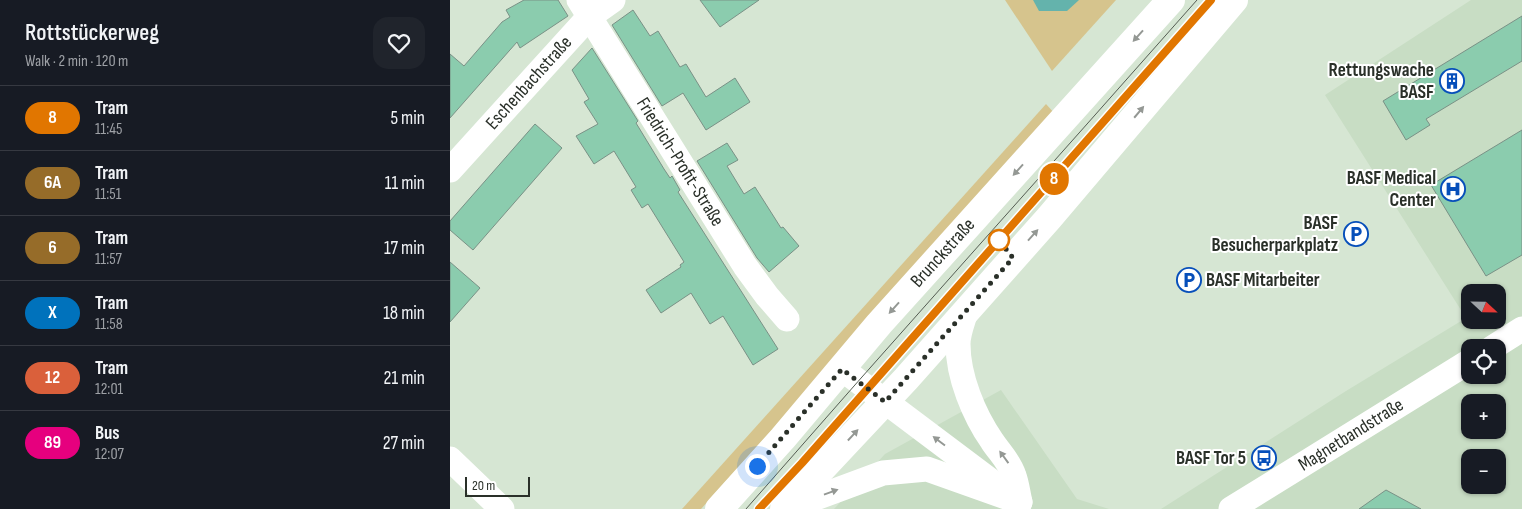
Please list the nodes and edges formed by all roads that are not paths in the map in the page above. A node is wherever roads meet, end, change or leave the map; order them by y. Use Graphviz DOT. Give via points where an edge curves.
graph roads {
  1 [pos="613,0"];
  2 [pos="1171,0"];
  3 [pos="1234,0"];
  4 [pos="584,8"];
  5 [pos="450,170"];
  6 [pos="966,311"];
  7 [pos="788,319"];
  8 [pos="1522,329"];
  9 [pos="1506,339"];
  10 [pos="1461,367"];
  11 [pos="842,369"];
  12 [pos="885,402"];
  13 [pos="450,459"];
  14 [pos="1024,506"];
  15 [pos="502,509"];
  16 [pos="719,509"];
  17 [pos="785,509"];
  18 [pos="1231,509"];
  1 -- 4 [label="street, Eschenbachstraße"];
  2 -- 11 [label="main road, Brunckstraße, one-way"];
  6 -- 3 [label="main road, one-way"];
  4 -- 5 [label="street, Eschenbachstraße"];
  4 -- 7 [label="street, Friedrich-Profit-Straße" via="745,266 766,296"];
  6 -- 12 [label="main road"];
  14 -- 6 [label="street, one-way" via="1009,465 985,430 969,398 958,344"];
  8 -- 9 [label="street"];
  10 -- 18 [label="street, Magnetbandstraße"];
  11 -- 12 [label="street"];
  11 -- 16 [label="main road, Brunckstraße"];
  14 -- 12 [label="street, one-way"];
  17 -- 12 [label="main road, one-way"];
  13 -- 15 [label="street"];
  17 -- 14 [label="street, one-way" via="883,473 927,469"];
}
